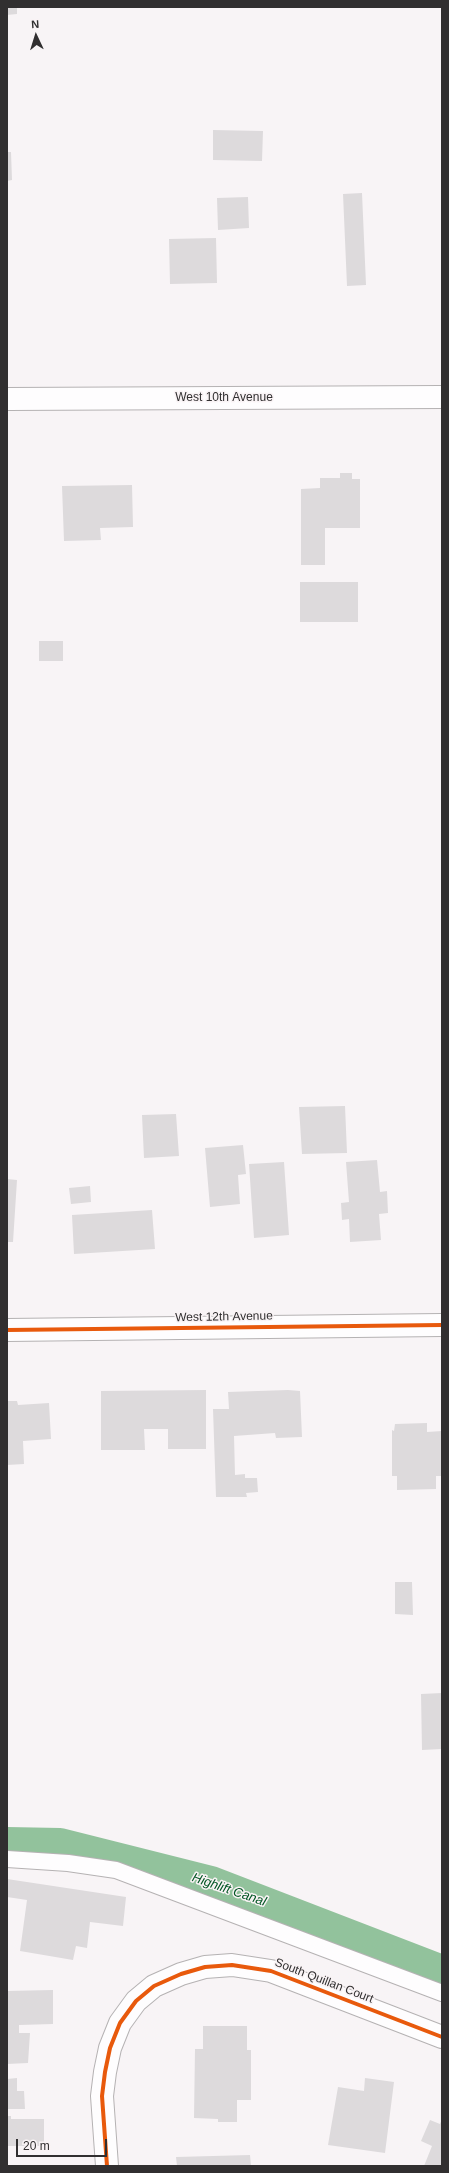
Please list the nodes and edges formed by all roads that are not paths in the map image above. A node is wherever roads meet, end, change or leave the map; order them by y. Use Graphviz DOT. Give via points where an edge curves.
graph roads {
  1 [pos="442,397"];
  2 [pos="7,400"];
  3 [pos="442,1325"];
  4 [pos="7,1330"];
  5 [pos="7,1859"];
  6 [pos="442,1993"];
  7 [pos="442,2037"];
  8 [pos="106,2166"];
  1 -- 2 [label="street, West 10th Avenue"];
  3 -- 4 [label="street, West 12th Avenue"];
  5 -- 6 [label="lane" via="68,1863 116,1870"];
  7 -- 8 [label="street, South Quillan Court" via="258,1968 212,1966 181,1974 154,1986 136,2001 120,2023 110,2048 102,2096"];
}
